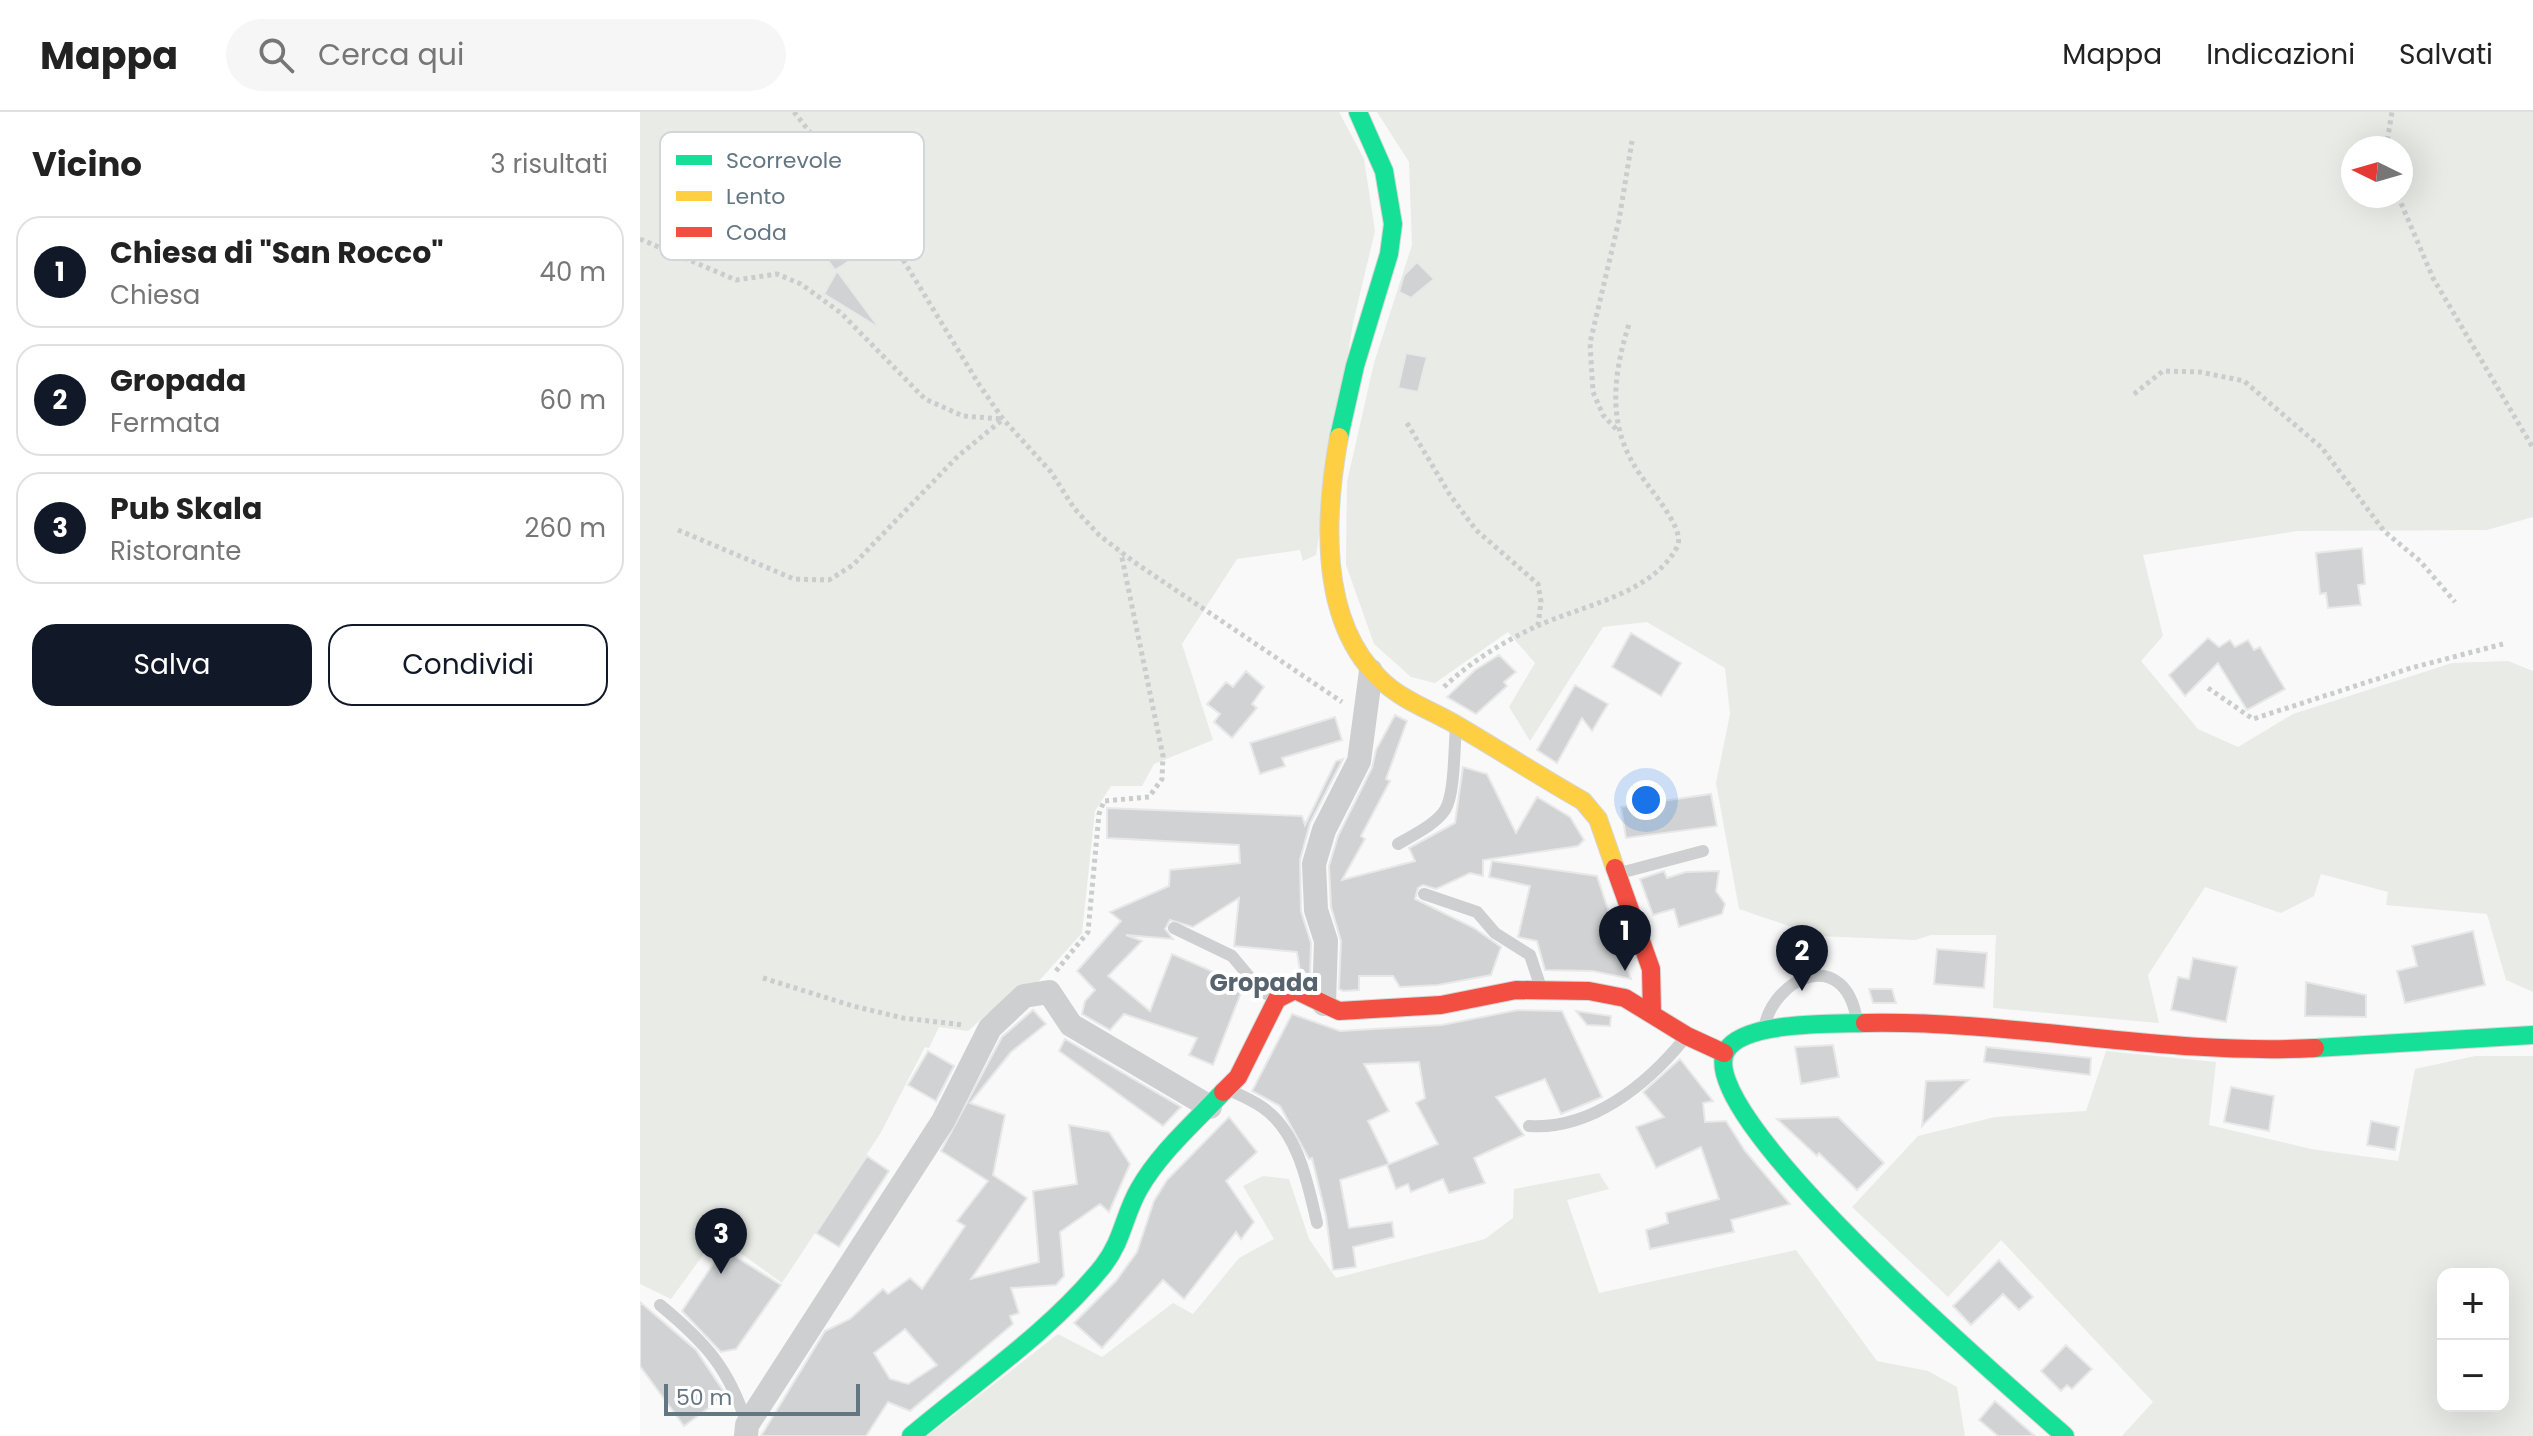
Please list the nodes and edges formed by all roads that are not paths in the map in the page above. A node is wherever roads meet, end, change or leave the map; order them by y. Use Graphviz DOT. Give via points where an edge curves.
graph roads {
  1 [pos="1358,112"];
  2 [pos="1371,671"];
  3 [pos="1456,724"];
  4 [pos="1398,844"];
  5 [pos="1703,851"];
  6 [pos="1620,873"];
  7 [pos="1424,894"];
  8 [pos="1174,928"];
  9 [pos="1541,988"];
  10 [pos="1277,999"];
  11 [pos="1324,1004"];
  12 [pos="1652,1013"];
  13 [pos="1857,1021"];
  14 [pos="1764,1031"];
  15 [pos="2533,1035"];
  16 [pos="1687,1036"];
  17 [pos="1724,1053"];
  18 [pos="1226,1088"];
  19 [pos="1210,1107"];
  20 [pos="1529,1126"];
  21 [pos="1317,1223"];
  22 [pos="660,1305"];
  23 [pos="747,1430"];
  24 [pos="911,1436"];
  25 [pos="2065,1436"];
  1 -- 2 [label="street" via="1385,169 1391,245 1349,385 1328,551 1350,632"];
  2 -- 3 [label="street" via="1394,692"];
  2 -- 11 [label="street" via="1359,761 1324,830 1314,864 1316,910 1326,941"];
  3 -- 4 [label="lane" via="1445,810"];
  3 -- 6 [label="street" via="1583,801 1598,819"];
  5 -- 6 [label="lane"];
  6 -- 12 [label="street" via="1651,969"];
  7 -- 9 [label="lane" via="1477,912 1495,933 1530,955"];
  8 -- 10 [label="lane" via="1232,956 1262,992"];
  9 -- 11 [label="street" via="1401,1008 1339,1011"];
  9 -- 12 [label="street" via="1625,998"];
  10 -- 11 [label="street" via="1295,990"];
  10 -- 18 [label="street" via="1238,1077"];
  12 -- 16 [label="street"];
  13 -- 14 [label="street"];
  13 -- 14 [label="lane" via="1848,989 1834,978 1819,976 1782,993 1767,1013"];
  13 -- 15 [label="street" via="1946,1022 2171,1046 2277,1049"];
  14 -- 17 [label="street" via="1737,1040"];
  16 -- 17 [label="street"];
  16 -- 20 [label="lane" via="1640,1082 1583,1120"];
  17 -- 25 [label="street" via="1722,1074 1743,1119 1798,1182 1927,1311"];
  18 -- 19 [label="street"];
  18 -- 21 [label="lane" via="1277,1120 1296,1153"];
  19 -- 23 [label="street" via="1071,1025 1049,992 1024,996 990,1028 943,1121"];
  19 -- 24 [label="street" via="1151,1168 1136,1193 1121,1240 1102,1267 1045,1324"];
  22 -- 23 [label="lane" via="725,1369"];
}
